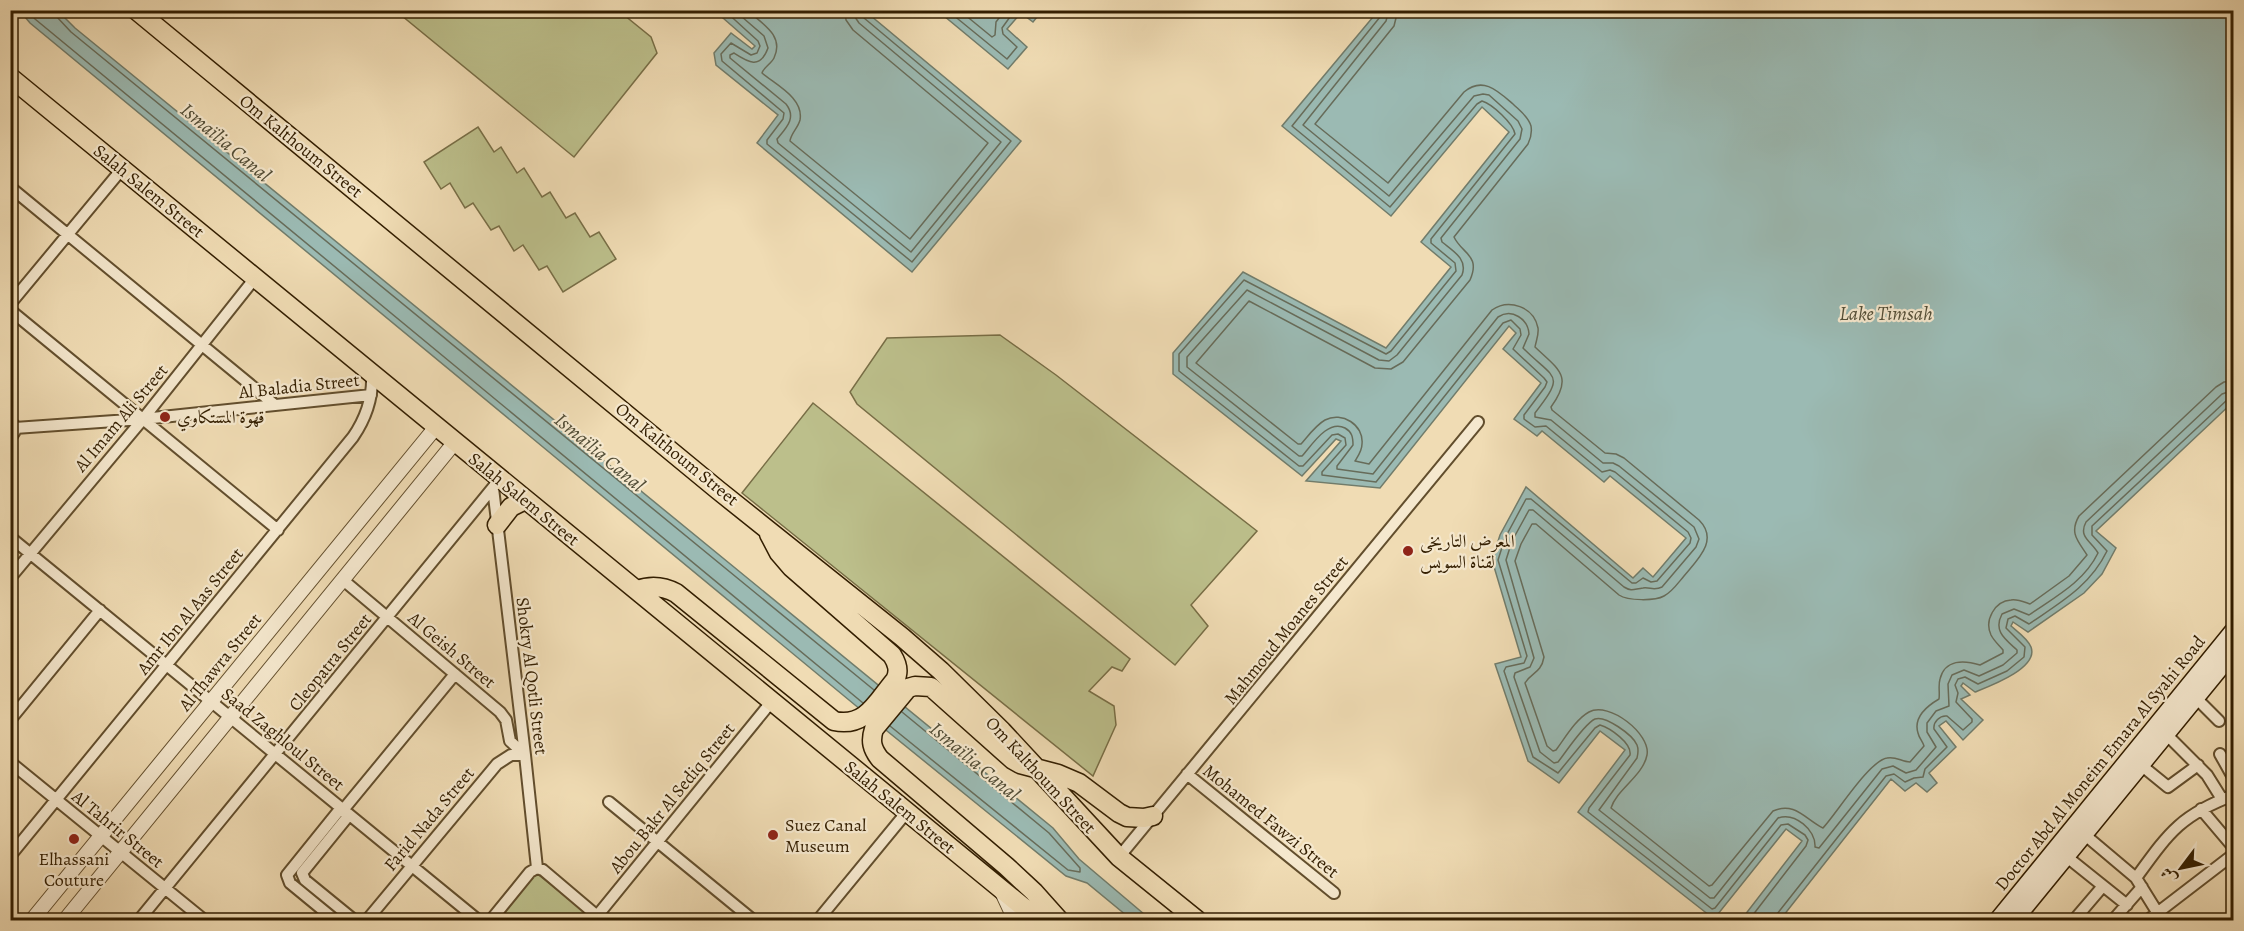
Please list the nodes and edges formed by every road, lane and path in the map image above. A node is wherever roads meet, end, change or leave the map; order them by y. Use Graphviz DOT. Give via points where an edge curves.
graph roads {
  1 [pos="136,10"];
  2 [pos="10,77"];
  3 [pos="122,169"];
  4 [pos="10,187"];
  5 [pos="68,234"];
  6 [pos="255,278"];
  7 [pos="10,304"];
  8 [pos="10,310"];
  9 [pos="203,345"];
  10 [pos="372,375"];
  11 [pos="371,395"];
  12 [pos="275,405"];
  13 [pos="143,419"];
  14 [pos="1478,422"];
  15 [pos="13,425"];
  16 [pos="436,427"];
  17 [pos="10,439"];
  18 [pos="455,442"];
  19 [pos="420,447"];
  20 [pos="440,461"];
  21 [pos="496,484"];
  22 [pos="525,500"];
  23 [pos="497,525"];
  24 [pos="766,527"];
  25 [pos="278,530"];
  26 [pos="10,537"];
  27 [pos="31,553"];
  28 [pos="10,578"];
  29 [pos="343,580"];
  30 [pos="637,590"];
  31 [pos="100,610"];
  32 [pos="388,617"];
  33 [pos="2234,629"];
  34 [pos="2234,652"];
  35 [pos="168,665"];
  36 [pos="455,674"];
  37 [pos="902,684"];
  38 [pos="2196,698"];
  39 [pos="211,701"];
  40 [pos="772,701"];
  41 [pos="232,718"];
  42 [pos="10,720"];
  43 [pos="2219,721"];
  44 [pos="868,723"];
  45 [pos="2167,735"];
  46 [pos="2220,754"];
  47 [pos="276,755"];
  48 [pos="525,755"];
  49 [pos="10,762"];
  50 [pos="2141,765"];
  51 [pos="2198,765"];
  52 [pos="1038,769"];
  53 [pos="1187,774"];
  54 [pos="2234,780"];
  55 [pos="2234,795"];
  56 [pos="2222,799"];
  57 [pos="58,801"];
  58 [pos="609,802"];
  59 [pos="2201,809"];
  60 [pos="344,811"];
  61 [pos="906,813"];
  62 [pos="1153,816"];
  63 [pos="2085,835"];
  64 [pos="101,836"];
  65 [pos="657,842"];
  66 [pos="2234,848"];
  67 [pos="121,852"];
  68 [pos="2234,854"];
  69 [pos="10,856"];
  70 [pos="1119,857"];
  71 [pos="2067,857"];
  72 [pos="411,866"];
  73 [pos="537,868"];
  74 [pos="2139,883"];
  75 [pos="2103,886"];
  76 [pos="1000,888"];
  77 [pos="165,889"];
  78 [pos="1334,893"];
  79 [pos="2127,904"];
  80 [pos="2159,916"];
  81 [pos="2234,917"];
  82 [pos="600,918"];
  83 [pos="32,921"];
  84 [pos="65,921"];
  85 [pos="139,921"];
  86 [pos="204,921"];
  87 [pos="335,921"];
  88 [pos="354,921"];
  89 [pos="367,921"];
  90 [pos="478,921"];
  91 [pos="491,921"];
  92 [pos="753,921"];
  93 [pos="818,921"];
  94 [pos="1016,921"];
  95 [pos="1039,921"];
  96 [pos="1059,921"];
  97 [pos="1197,921"];
  98 [pos="1997,921"];
  99 [pos="2015,921"];
  100 [pos="2074,921"];
  101 [pos="2113,921"];
  102 [pos="2148,921"];
  103 [pos="2229,921"];
  1 -- 24 [label="highway, Om Kalthoum Street"];
  2 -- 3 [label="highway, Salah Salem Street"];
  3 -- 5 [label="street"];
  3 -- 6 [label="highway, Salah Salem Street"];
  4 -- 5 [label="street"];
  5 -- 7 [label="street"];
  5 -- 9 [label="street"];
  6 -- 9 [label="street, Al Imam Ali Street"];
  6 -- 10 [label="highway, Salah Salem Street"];
  8 -- 13 [label="street"];
  9 -- 12 [label="street"];
  9 -- 13 [label="street, Al Imam Ali Street"];
  10 -- 11 [label="street, Amr Ibn Al Aas Street"];
  10 -- 16 [label="highway, Salah Salem Street"];
  11 -- 12 [label="street, Al Baladia Street"];
  11 -- 25 [label="street, Amr Ibn Al Aas Street" via="359,428"];
  12 -- 13 [label="street, Al Baladia Street"];
  13 -- 15 [label="street, Al Baladia Street"];
  13 -- 25 [label="street"];
  13 -- 27 [label="street, Al Imam Ali Street"];
  14 -- 53 [label="street, Mahmoud Moanes Street"];
  15 -- 17 [label="street"];
  16 -- 18 [label="highway, Salah Salem Street"];
  16 -- 19 [label="street, Al Thawra Street"];
  18 -- 20 [label="street"];
  18 -- 21 [label="highway, Salah Salem Street"];
  19 -- 20 [label="street" via="434,447"];
  19 -- 39 [label="street, Al Thawra Street"];
  20 -- 29 [label="street"];
  21 -- 22 [label="highway, Salah Salem Street"];
  21 -- 23 [label="street, Shokry Al Qotli Street"];
  21 -- 32 [label="street, Cleopatra Street"];
  22 -- 23 [label="highway" via="505,512"];
  22 -- 30 [label="highway, Salah Salem Street"];
  23 -- 48 [label="street, Shokry Al Qotli Street"];
  24 -- 37 [label="highway" via="791,567 892,655"];
  24 -- 52 [label="highway, Om Kalthoum Street" via="941,671"];
  25 -- 35 [label="street, Amr Ibn Al Aas Street"];
  26 -- 27 [label="street, Saad Zaghloul Street"];
  27 -- 28 [label="street, Al Imam Ali Street"];
  27 -- 31 [label="street, Saad Zaghloul Street"];
  29 -- 32 [label="street, Al Geish Street"];
  29 -- 41 [label="street"];
  30 -- 40 [label="highway, Salah Salem Street"];
  30 -- 44 [label="highway" via="660,586 676,593 834,721"];
  31 -- 35 [label="street, Saad Zaghloul Street"];
  31 -- 42 [label="street"];
  32 -- 36 [label="street, Al Geish Street"];
  32 -- 47 [label="street, Cleopatra Street"];
  33 -- 98 [label="main road, Doctor Abd Al Moneim Emara Al Syahi Road"];
  34 -- 38 [label="main road, Doctor Abd Al Moneim Emara Al Syahi Road"];
  35 -- 39 [label="street, Saad Zaghloul Street"];
  35 -- 57 [label="street, Amr Ibn Al Aas Street"];
  36 -- 48 [label="street, Al Geish Street" via="500,712 506,720 510,741"];
  36 -- 60 [label="street"];
  37 -- 44 [label="highway"];
  37 -- 52 [label="highway" via="931,687 1004,753 1020,764"];
  38 -- 43 [label="street"];
  38 -- 45 [label="main road, Doctor Abd Al Moneim Emara Al Syahi Road"];
  39 -- 41 [label="street, Saad Zaghloul Street"];
  39 -- 64 [label="street, Al Thawra Street"];
  40 -- 61 [label="highway, Salah Salem Street"];
  40 -- 65 [label="street, Abou Bakr Al Sediq Street"];
  41 -- 47 [label="street, Saad Zaghloul Street"];
  41 -- 67 [label="street"];
  44 -- 96 [label="highway" via="872,745 880,759 1006,866"];
  45 -- 50 [label="main road, Doctor Abd Al Moneim Emara Al Syahi Road"];
  45 -- 51 [label="street"];
  46 -- 54 [label="street"];
  47 -- 60 [label="street, Saad Zaghloul Street"];
  47 -- 77 [label="street, Cleopatra Street"];
  48 -- 72 [label="street, Farid Nada Street" via="502,759"];
  48 -- 73 [label="street, Shokry Al Qotli Street"];
  49 -- 57 [label="street, Al Tahrir Street"];
  50 -- 51 [label="street" via="2168,787"];
  50 -- 63 [label="main road, Doctor Abd Al Moneim Emara Al Syahi Road"];
  51 -- 56 [label="street"];
  52 -- 62 [label="highway" via="1079,783 1126,817"];
  52 -- 70 [label="highway, Om Kalthoum Street"];
  53 -- 62 [label="street, Mahmoud Moanes Street"];
  53 -- 78 [label="street, Mohamed Fawzi Street"];
  55 -- 56 [label="street"];
  56 -- 59 [label="street"];
  57 -- 64 [label="street, Al Tahrir Street"];
  57 -- 69 [label="street, Amr Ibn Al Aas Street"];
  58 -- 65 [label="street"];
  59 -- 66 [label="street"];
  59 -- 74 [label="street" via="2174,829"];
  60 -- 72 [label="street, Saad Zaghloul Street"];
  60 -- 87 [label="street" via="287,875 290,883"];
  60 -- 88 [label="street" via="302,873 305,880"];
  61 -- 76 [label="highway, Salah Salem Street"];
  61 -- 93 [label="street"];
  62 -- 70 [label="street, Mahmoud Moanes Street"];
  63 -- 71 [label="main road, Doctor Abd Al Moneim Emara Al Syahi Road"];
  63 -- 74 [label="street"];
  64 -- 67 [label="street, Al Tahrir Street"];
  64 -- 83 [label="street, Al Thawra Street"];
  65 -- 82 [label="street, Abou Bakr Al Sediq Street"];
  65 -- 92 [label="street"];
  67 -- 77 [label="street, Al Tahrir Street"];
  67 -- 84 [label="street"];
  68 -- 80 [label="street"];
  70 -- 97 [label="highway, Om Kalthoum Street"];
  71 -- 75 [label="street"];
  71 -- 99 [label="main road, Doctor Abd Al Moneim Emara Al Syahi Road"];
  72 -- 89 [label="street, Farid Nada Street"];
  72 -- 90 [label="street, Saad Zaghloul Street"];
  73 -- 82 [label="street"];
  73 -- 91 [label="street"];
  74 -- 79 [label="street"];
  74 -- 80 [label="street"];
  75 -- 79 [label="street"];
  75 -- 100 [label="street"];
  76 -- 94 [label="street"];
  76 -- 95 [label="highway, Salah Salem Street"];
  77 -- 85 [label="street, Cleopatra Street"];
  77 -- 86 [label="street, Al Tahrir Street"];
  79 -- 101 [label="street"];
  80 -- 102 [label="street"];
  81 -- 103 [label="street"];
}
